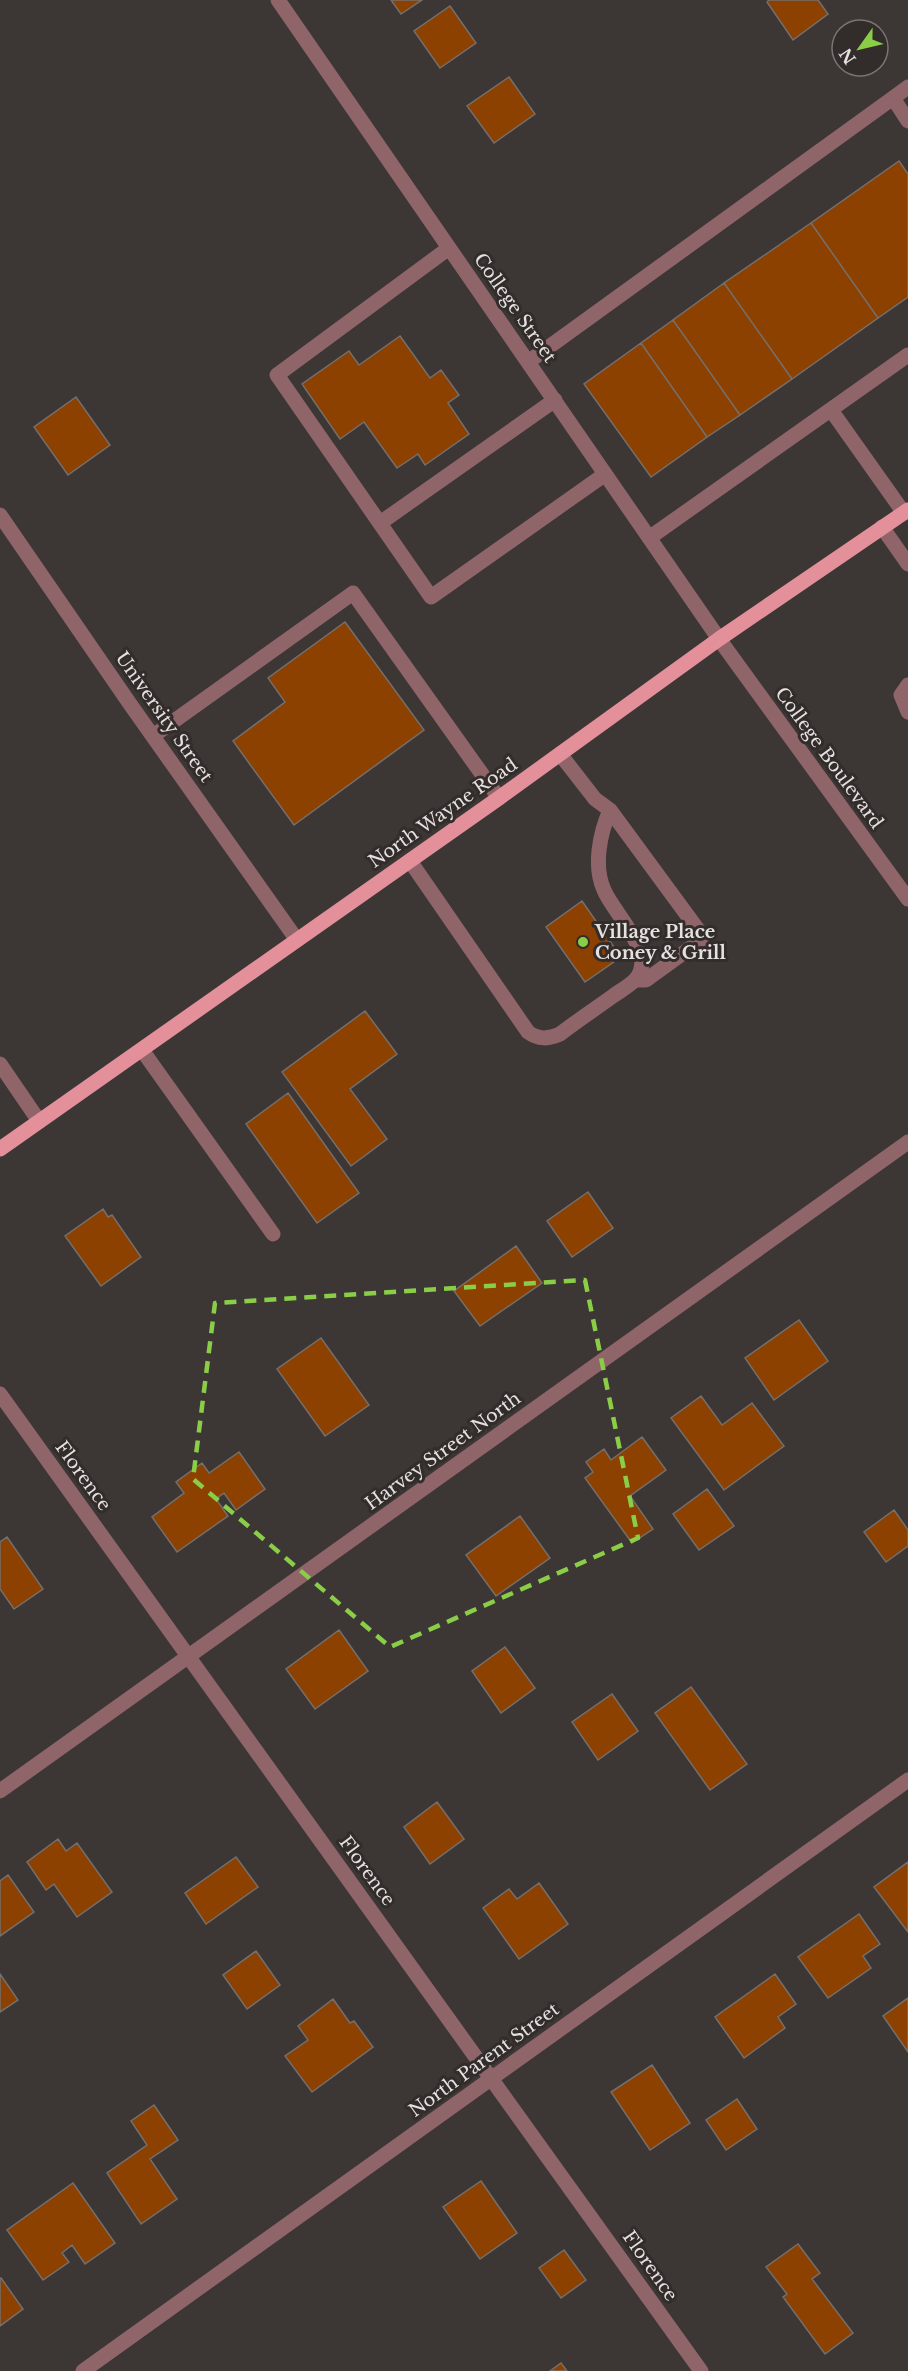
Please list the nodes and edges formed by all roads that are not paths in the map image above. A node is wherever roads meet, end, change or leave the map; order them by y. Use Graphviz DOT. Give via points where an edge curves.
graph roads {
  1 [pos="278,0"];
  2 [pos="908,87"];
  3 [pos="893,98"];
  4 [pos="908,121"];
  5 [pos="449,248"];
  6 [pos="908,355"];
  7 [pos="528,362"];
  8 [pos="555,400"];
  9 [pos="831,410"];
  10 [pos="604,475"];
  11 [pos="906,511"];
  12 [pos="0,514"];
  13 [pos="380,523"];
  14 [pos="882,527"];
  15 [pos="649,538"];
  16 [pos="908,564"];
  17 [pos="719,639"];
  18 [pos="908,685"];
  19 [pos="908,712"];
  20 [pos="153,735"];
  21 [pos="560,754"];
  22 [pos="500,798"];
  23 [pos="610,810"];
  24 [pos="410,861"];
  25 [pos="908,899"];
  26 [pos="297,940"];
  27 [pos="635,980"];
  28 [pos="142,1050"];
  29 [pos="0,1064"];
  30 [pos="39,1121"];
  31 [pos="908,1142"];
  32 [pos="0,1149"];
  33 [pos="273,1234"];
  34 [pos="0,1394"];
  35 [pos="189,1656"];
  36 [pos="908,1780"];
  37 [pos="0,1791"];
  38 [pos="492,2078"];
  39 [pos="83,2371"];
  40 [pos="701,2371"];
  1 -- 5 [label="street, College Street"];
  2 -- 3 [label="street"];
  3 -- 4 [label="street"];
  3 -- 7 [label="street"];
  5 -- 7 [label="street, College Street"];
  5 -- 13 [label="street" via="277,375"];
  6 -- 9 [label="street"];
  7 -- 8 [label="street, College Street"];
  8 -- 10 [label="street, College Street"];
  8 -- 13 [label="street"];
  9 -- 11 [label="street"];
  9 -- 15 [label="street"];
  10 -- 13 [label="street" via="431,597"];
  10 -- 15 [label="street, College Street"];
  11 -- 14 [label="main road, North Wayne Road"];
  12 -- 20 [label="street, University Street"];
  14 -- 16 [label="street"];
  14 -- 17 [label="main road, North Wayne Road"];
  15 -- 17 [label="street, College Street"];
  17 -- 21 [label="main road, North Wayne Road"];
  17 -- 25 [label="street, College Boulevard"];
  18 -- 19 [label="street" via="901,695"];
  20 -- 22 [label="street" via="353,593"];
  20 -- 26 [label="street, University Street"];
  21 -- 22 [label="main road, North Wayne Road"];
  21 -- 23 [label="street" via="595,799"];
  22 -- 24 [label="main road, North Wayne Road"];
  23 -- 27 [label="street" via="600,835 601,880 639,948 641,966"];
  23 -- 27 [label="street" via="704,938 646,980"];
  24 -- 26 [label="main road, North Wayne Road"];
  24 -- 27 [label="street" via="534,1036 550,1038 560,1034"];
  26 -- 28 [label="main road, North Wayne Road"];
  28 -- 30 [label="main road, North Wayne Road"];
  28 -- 33 [label="street"];
  29 -- 30 [label="street"];
  30 -- 32 [label="main road, North Wayne Road"];
  31 -- 35 [label="street, Harvey Street North"];
  34 -- 35 [label="street, Florence"];
  35 -- 37 [label="street, Harvey Street North"];
  35 -- 38 [label="street, Florence"];
  36 -- 38 [label="street, North Parent Street"];
  38 -- 39 [label="street, North Parent Street"];
  38 -- 40 [label="street, Florence"];
}
